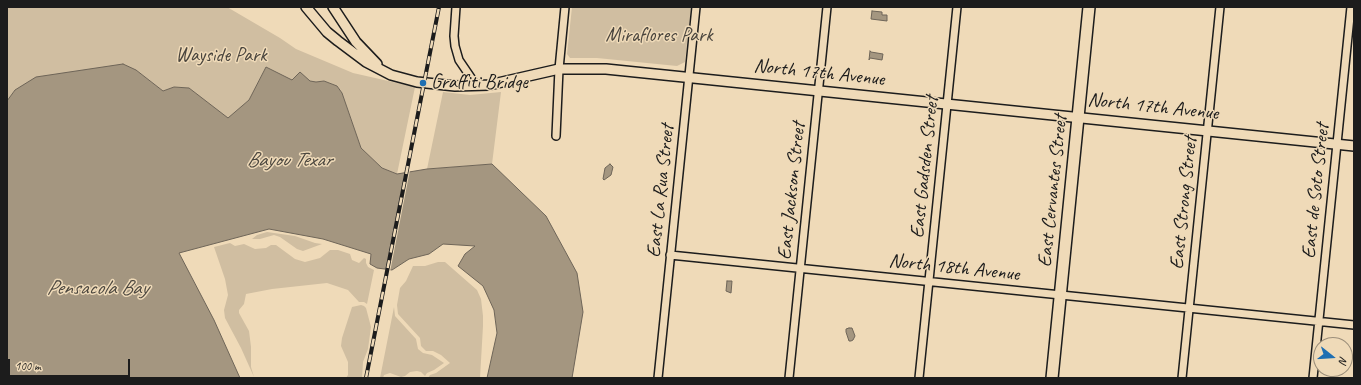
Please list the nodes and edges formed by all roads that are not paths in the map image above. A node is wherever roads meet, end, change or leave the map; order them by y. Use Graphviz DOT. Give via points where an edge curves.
graph roads {
  1 [pos="306,7"];
  2 [pos="333,7"];
  3 [pos="456,7"];
  4 [pos="565,7"];
  5 [pos="696,7"];
  6 [pos="827,7"];
  7 [pos="957,7"];
  8 [pos="1089,7"];
  9 [pos="1220,7"];
  10 [pos="1351,7"];
  11 [pos="559,69"];
  12 [pos="391,75"];
  13 [pos="688,78"];
  14 [pos="476,85"];
  15 [pos="819,91"];
  16 [pos="947,104"];
  17 [pos="1078,118"];
  18 [pos="1207,131"];
  19 [pos="556,136"];
  20 [pos="1337,144"];
  21 [pos="1354,146"];
  22 [pos="670,256"];
  23 [pos="801,268"];
  24 [pos="929,281"];
  25 [pos="1060,295"];
  26 [pos="1189,307"];
  27 [pos="1318,321"];
  28 [pos="1354,325"];
  29 [pos="658,378"];
  30 [pos="789,378"];
  31 [pos="919,378"];
  32 [pos="1052,378"];
  33 [pos="1182,378"];
  34 [pos="1313,378"];
  1 -- 12 [label="street, North 17th Avenue" via="338,41 366,62"];
  2 -- 12 [label="street" via="360,47"];
  3 -- 14 [label="street" via="455,46 459,60"];
  4 -- 11 [label="street"];
  5 -- 13 [label="street, East La Rua Street"];
  6 -- 15 [label="street, East Jackson Street"];
  7 -- 16 [label="street, East Gadsden Street"];
  8 -- 17 [label="main road, East Cervantes Street"];
  9 -- 18 [label="street, East Strong Street"];
  10 -- 20 [label="street, East de Soto Street"];
  11 -- 13 [label="street, North 17th Avenue" via="606,69"];
  11 -- 14 [label="street, North 17th Avenue" via="489,85"];
  11 -- 19 [label="street"];
  12 -- 14 [label="street, North 17th Avenue" via="424,83"];
  13 -- 15 [label="street, North 17th Avenue"];
  13 -- 22 [label="street, East La Rua Street"];
  15 -- 16 [label="street, North 17th Avenue"];
  15 -- 23 [label="street, East Jackson Street"];
  16 -- 17 [label="street, North 17th Avenue"];
  16 -- 24 [label="street, East Gadsden Street"];
  17 -- 18 [label="street, North 17th Avenue"];
  17 -- 25 [label="main road, East Cervantes Street"];
  18 -- 20 [label="street, North 17th Avenue"];
  18 -- 26 [label="street, East Strong Street"];
  20 -- 21 [label="street, North 17th Avenue"];
  20 -- 27 [label="street, East de Soto Street"];
  22 -- 23 [label="street, North 18th Avenue"];
  22 -- 29 [label="street, East La Rua Street"];
  23 -- 24 [label="street, North 18th Avenue"];
  23 -- 30 [label="street, East Jackson Street"];
  24 -- 25 [label="street, North 18th Avenue"];
  24 -- 31 [label="street, East Gadsden Street"];
  25 -- 26 [label="street, North 18th Avenue"];
  25 -- 32 [label="main road, East Cervantes Street"];
  26 -- 27 [label="street, North 18th Avenue"];
  26 -- 33 [label="street, East Strong Street"];
  27 -- 28 [label="street, North 18th Avenue"];
  27 -- 34 [label="street, East de Soto Street"];
}
